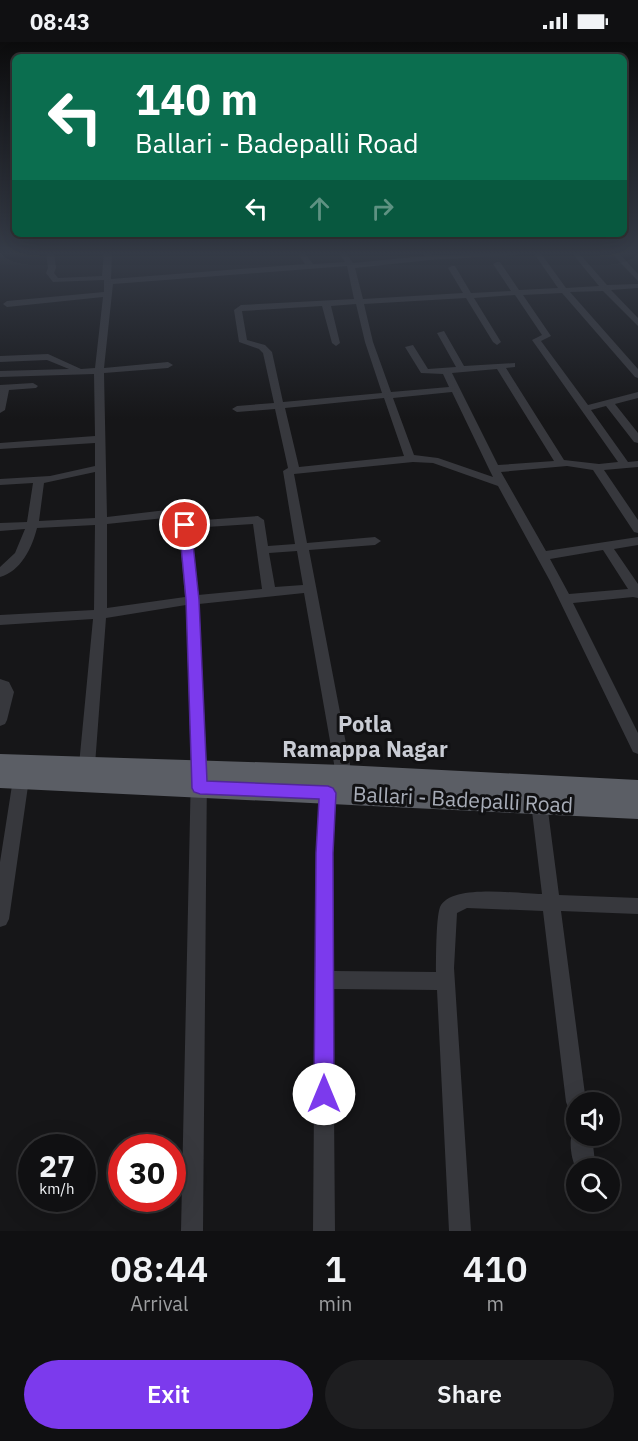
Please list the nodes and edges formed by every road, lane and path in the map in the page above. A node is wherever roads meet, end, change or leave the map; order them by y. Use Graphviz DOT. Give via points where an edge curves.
graph roads {
  1 [pos="106,307"];
  2 [pos="255,307"];
  3 [pos="327,307"];
  4 [pos="362,307"];
  5 [pos="476,307"];
  6 [pos="528,307"];
  7 [pos="579,307"];
  8 [pos="623,307"];
  9 [pos="638,323"];
  10 [pos="441,333"];
  11 [pos="497,342"];
  12 [pos="336,343"];
  13 [pos="410,347"];
  14 [pos="0,359"];
  15 [pos="168,365"];
  16 [pos="512,365"];
  17 [pos="500,366"];
  18 [pos="462,370"];
  19 [pos="82,371"];
  20 [pos="99,371"];
  21 [pos="446,371"];
  22 [pos="0,374"];
  23 [pos="638,375"];
  24 [pos="33,386"];
  25 [pos="3,388"];
  26 [pos="455,389"];
  27 [pos="638,395"];
  28 [pos="389,396"];
  29 [pos="608,402"];
  30 [pos="279,406"];
  31 [pos="237,409"];
  32 [pos="585,409"];
  33 [pos="0,410"];
  34 [pos="634,429"];
  35 [pos="100,439"];
  36 [pos="638,440"];
  37 [pos="0,446"];
  38 [pos="409,458"];
  39 [pos="561,464"];
  40 [pos="638,464"];
  41 [pos="625,465"];
  42 [pos="597,467"];
  43 [pos="100,468"];
  44 [pos="494,469"];
  45 [pos="294,470"];
  46 [pos="39,480"];
  47 [pos="0,482"];
  48 [pos="503,484"];
  49 [pos="101,521"];
  50 [pos="33,525"];
  51 [pos="185,525"];
  52 [pos="0,527"];
  53 [pos="638,529"];
  54 [pos="375,541"];
  55 [pos="638,541"];
  56 [pos="606,546"];
  57 [pos="303,547"];
  58 [pos="264,550"];
  59 [pos="542,556"];
  60 [pos="0,573"];
  61 [pos="311,588"];
  62 [pos="269,592"];
  63 [pos="638,592"];
  64 [pos="565,599"];
  65 [pos="192,600"];
  66 [pos="100,614"];
  67 [pos="0,620"];
  68 [pos="0,684"];
  69 [pos="0,720"];
  70 [pos="638,748"];
  71 [pos="0,764"];
  72 [pos="87,765"];
  73 [pos="10,778"];
  74 [pos="200,779"];
  75 [pos="336,784"];
  76 [pos="638,790"];
  77 [pos="539,802"];
  78 [pos="638,808"];
  79 [pos="552,903"];
  80 [pos="638,906"];
  81 [pos="0,919"];
  82 [pos="324,980"];
  83 [pos="446,981"];
  84 [pos="575,1092"];
  85 [pos="192,1231"];
  86 [pos="324,1231"];
  87 [pos="460,1231"];
  1 -- 20 [label="street"];
  2 -- 30 [label="street" via="238,310 243,342 267,352"];
  3 -- 12 [label="street"];
  4 -- 28 [label="street" via="369,342"];
  5 -- 11 [label="street"];
  6 -- 32 [label="street" via="548,336 536,340"];
  7 -- 23 [label="street"];
  8 -- 9 [label="street"];
  10 -- 18 [label="street"];
  13 -- 21 [label="street" via="425,372"];
  14 -- 19 [label="street" via="48,357"];
  15 -- 20 [label="street"];
  16 -- 17 [label="street"];
  17 -- 18 [label="street"];
  17 -- 39 [label="street"];
  18 -- 21 [label="street"];
  19 -- 20 [label="street"];
  19 -- 22 [label="street"];
  20 -- 35 [label="street"];
  21 -- 26 [label="street"];
  24 -- 25 [label="street"];
  25 -- 33 [label="street"];
  26 -- 28 [label="street"];
  26 -- 44 [label="street"];
  27 -- 29 [label="street"];
  28 -- 30 [label="street"];
  28 -- 38 [label="street"];
  29 -- 32 [label="street"];
  29 -- 34 [label="street"];
  30 -- 31 [label="street"];
  30 -- 45 [label="street"];
  32 -- 41 [label="street"];
  34 -- 36 [label="street"];
  35 -- 37 [label="street"];
  35 -- 43 [label="street"];
  38 -- 45 [label="street"];
  38 -- 48 [label="street" via="434,460"];
  39 -- 42 [label="street"];
  39 -- 44 [label="street"];
  40 -- 41 [label="street"];
  41 -- 42 [label="street"];
  42 -- 53 [label="street"];
  43 -- 46 [label="street"];
  43 -- 49 [label="street"];
  44 -- 48 [label="street"];
  45 -- 57 [label="street" via="288,471"];
  46 -- 47 [label="street"];
  46 -- 50 [label="street"];
  48 -- 59 [label="street"];
  49 -- 50 [label="street"];
  49 -- 51 [label="street" via="175,513 184,516"];
  49 -- 66 [label="street"];
  50 -- 52 [label="street"];
  50 -- 60 [label="street" via="23,553"];
  51 -- 58 [label="street" via="256,519 260,522"];
  51 -- 65 [label="street"];
  54 -- 57 [label="street"];
  55 -- 56 [label="street"];
  56 -- 59 [label="street"];
  56 -- 63 [label="street"];
  57 -- 58 [label="street"];
  57 -- 61 [label="street"];
  58 -- 62 [label="street"];
  59 -- 64 [label="street"];
  61 -- 62 [label="street"];
  61 -- 75 [label="street"];
  62 -- 65 [label="street"];
  63 -- 64 [label="street"];
  64 -- 70 [label="street"];
  65 -- 66 [label="street"];
  65 -- 74 [label="street"];
  66 -- 67 [label="street"];
  66 -- 72 [label="street"];
  68 -- 69 [label="street" via="7,692"];
  71 -- 72 [label="highway, Ballari - Badepalli Road"];
  72 -- 74 [label="highway, Ballari - Badepalli Road"];
  73 -- 74 [label="highway, Ballari - Badepalli Road"];
  73 -- 81 [label="street"];
  74 -- 75 [label="highway, Ballari - Badepalli Road"];
  74 -- 85 [label="street"];
  75 -- 76 [label="highway, Ballari - Badepalli Road"];
  75 -- 77 [label="highway, Ballari - Badepalli Road"];
  75 -- 82 [label="street" via="324,853"];
  77 -- 78 [label="highway, Ballari - Badepalli Road"];
  77 -- 79 [label="street"];
  79 -- 80 [label="street"];
  79 -- 83 [label="street" via="467,900 454,904 448,910"];
  79 -- 84 [label="street"];
  82 -- 83 [label="street"];
  82 -- 86 [label="street"];
  83 -- 87 [label="street"];
}
